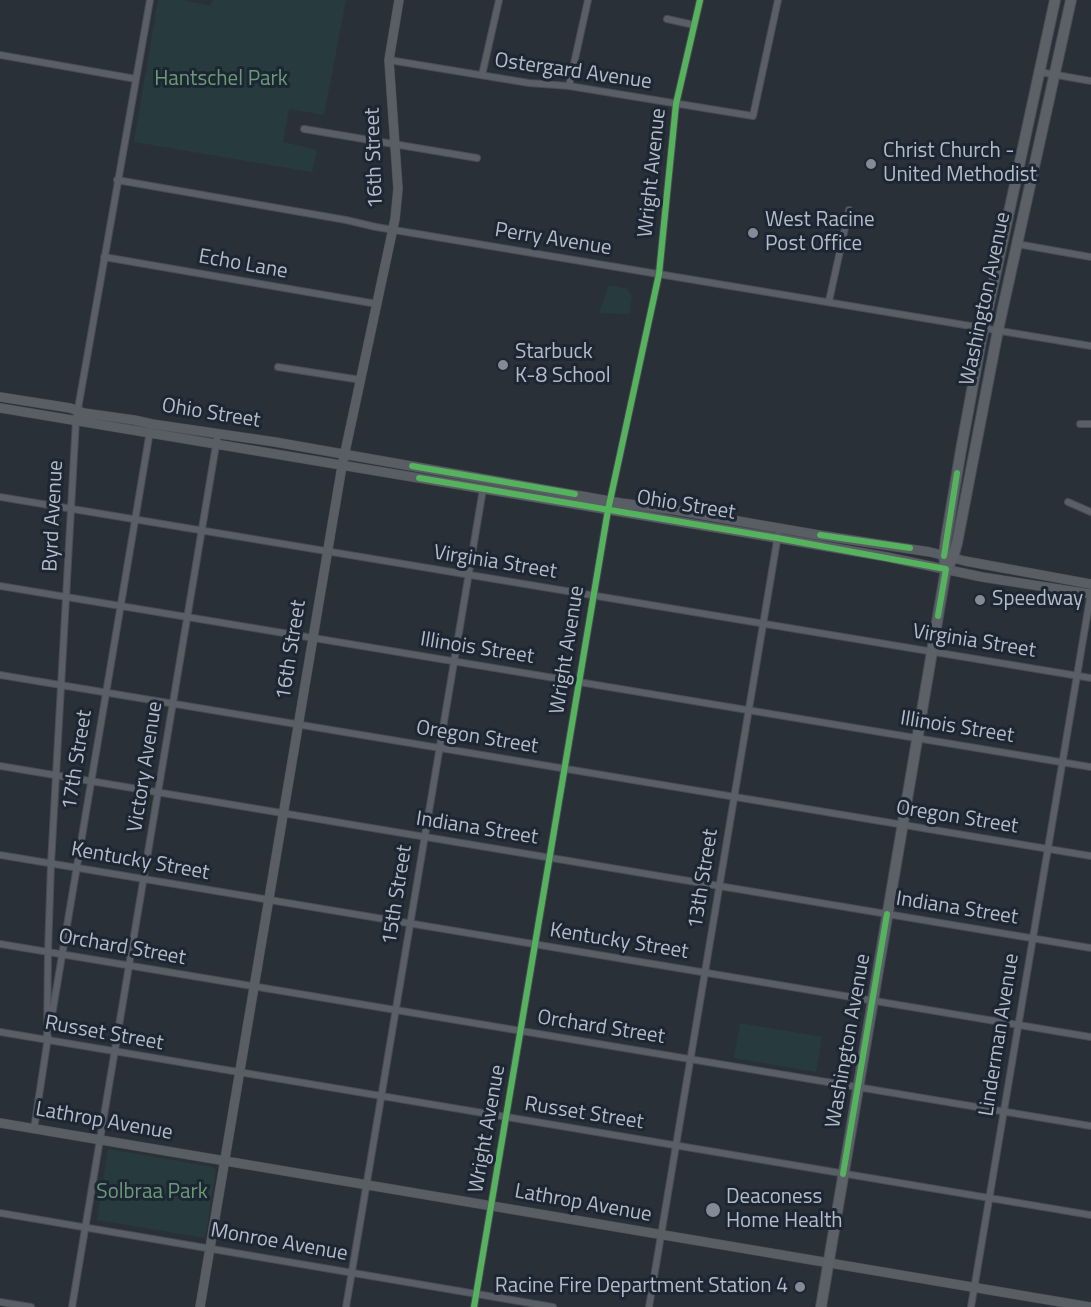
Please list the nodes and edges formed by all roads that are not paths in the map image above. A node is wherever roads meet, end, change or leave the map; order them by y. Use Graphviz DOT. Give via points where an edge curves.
graph roads {
  1 [pos="150,0"];
  2 [pos="399,0"];
  3 [pos="499,0"];
  4 [pos="588,0"];
  5 [pos="700,0"];
  6 [pos="778,0"];
  7 [pos="1056,0"];
  8 [pos="1071,0"];
  9 [pos="667,19"];
  10 [pos="694,25"];
  11 [pos="0,55"];
  12 [pos="389,60"];
  13 [pos="1040,72"];
  14 [pos="482,75"];
  15 [pos="1054,75"];
  16 [pos="136,78"];
  17 [pos="1091,81"];
  18 [pos="569,86"];
  19 [pos="676,104"];
  20 [pos="304,129"];
  21 [pos="394,144"];
  22 [pos="477,158"];
  23 [pos="117,180"];
  24 [pos="849,210"];
  25 [pos="393,230"];
  26 [pos="1017,244"];
  27 [pos="104,257"];
  28 [pos="1091,257"];
  29 [pos="1000,262"];
  30 [pos="658,274"];
  31 [pos="829,301"];
  32 [pos="377,304"];
  33 [pos="984,327"];
  34 [pos="998,330"];
  35 [pos="1091,346"];
  36 [pos="278,367"];
  37 [pos="361,380"];
  38 [pos="972,393"];
  39 [pos="0,397"];
  40 [pos="984,399"];
  41 [pos="0,408"];
  42 [pos="77,415"];
  43 [pos="1080,424"];
  44 [pos="1091,424"];
  45 [pos="151,428"];
  46 [pos="218,433"];
  47 [pos="965,433"];
  48 [pos="216,445"];
  49 [pos="975,453"];
  50 [pos="344,454"];
  51 [pos="342,466"];
  52 [pos="969,487"];
  53 [pos="483,489"];
  54 [pos="545,489"];
  55 [pos="0,497"];
  56 [pos="538,499"];
  57 [pos="1068,502"];
  58 [pos="609,505"];
  59 [pos="70,509"];
  60 [pos="1091,512"];
  61 [pos="135,520"];
  62 [pos="202,532"];
  63 [pos="778,533"];
  64 [pos="327,552"];
  65 [pos="949,557"];
  66 [pos="946,569"];
  67 [pos="468,576"];
  68 [pos="1091,584"];
  69 [pos="0,586"];
  70 [pos="1091,593"];
  71 [pos="593,596"];
  72 [pos="65,597"];
  73 [pos="120,607"];
  74 [pos="187,618"];
  75 [pos="763,624"];
  76 [pos="312,639"];
  77 [pos="932,652"];
  78 [pos="454,662"];
  79 [pos="0,675"];
  80 [pos="1077,676"];
  81 [pos="1091,678"];
  82 [pos="579,683"];
  83 [pos="61,685"];
  84 [pos="106,693"];
  85 [pos="173,705"];
  86 [pos="748,711"];
  87 [pos="298,725"];
  88 [pos="916,738"];
  89 [pos="440,749"];
  90 [pos="1062,763"];
  91 [pos="0,766"];
  92 [pos="1091,767"];
  93 [pos="565,769"];
  94 [pos="56,775"];
  95 [pos="91,781"];
  96 [pos="158,793"];
  97 [pos="734,797"];
  98 [pos="283,814"];
  99 [pos="902,825"];
  100 [pos="425,837"];
  101 [pos="1048,849"];
  102 [pos="0,855"];
  103 [pos="1091,856"];
  104 [pos="550,858"];
  105 [pos="51,864"];
  106 [pos="77,868"];
  107 [pos="144,879"];
  108 [pos="719,886"];
  109 [pos="269,900"];
  110 [pos="887,914"];
  111 [pos="410,924"];
  112 [pos="1033,939"];
  113 [pos="0,944"];
  114 [pos="535,945"];
  115 [pos="1091,948"];
  116 [pos="48,952"];
  117 [pos="63,954"];
  118 [pos="129,966"];
  119 [pos="705,973"];
  120 [pos="255,987"];
  121 [pos="872,1001"];
  122 [pos="396,1010"];
  123 [pos="1018,1025"];
  124 [pos="521,1031"];
  125 [pos="0,1032"];
  126 [pos="1091,1037"];
  127 [pos="47,1040"];
  128 [pos="115,1052"];
  129 [pos="690,1059"];
  130 [pos="240,1073"];
  131 [pos="858,1087"];
  132 [pos="382,1097"];
  133 [pos="1004,1112"];
  134 [pos="507,1118"];
  135 [pos="0,1123"];
  136 [pos="1091,1126"];
  137 [pos="34,1129"];
  138 [pos="100,1140"];
  139 [pos="676,1146"];
  140 [pos="225,1161"];
  141 [pos="843,1174"];
  142 [pos="367,1185"];
  143 [pos="989,1198"];
  144 [pos="491,1206"];
  145 [pos="0,1213"];
  146 [pos="1091,1215"];
  147 [pos="86,1227"];
  148 [pos="661,1235"];
  149 [pos="210,1248"];
  150 [pos="828,1263"];
  151 [pos="352,1272"];
  152 [pos="974,1288"];
  153 [pos="476,1294"];
  154 [pos="0,1302"];
  155 [pos="31,1307"];
  156 [pos="72,1307"];
  157 [pos="200,1307"];
  158 [pos="346,1307"];
  159 [pos="474,1307"];
  160 [pos="553,1307"];
  161 [pos="649,1307"];
  162 [pos="821,1307"];
  163 [pos="971,1307"];
  164 [pos="1090,1307"];
  1 -- 16 [label="street, Byrd Avenue"];
  2 -- 12 [label="street, 16th Street"];
  3 -- 14 [label="street"];
  4 -- 18 [label="street"];
  5 -- 10 [label="street, Wright Avenue"];
  6 -- 19 [label="street, Ostergard Avenue" via="753,116"];
  7 -- 13 [label="main road, Washington Avenue"];
  8 -- 15 [label="main road, Washington Avenue"];
  9 -- 10 [label="street"];
  10 -- 19 [label="street, Wright Avenue"];
  11 -- 16 [label="street"];
  12 -- 14 [label="street, Ostergard Avenue"];
  12 -- 21 [label="street, 16th Street"];
  13 -- 15 [label="street"];
  13 -- 29 [label="main road, Washington Avenue"];
  14 -- 18 [label="street, Ostergard Avenue"];
  15 -- 17 [label="street"];
  15 -- 26 [label="main road, Washington Avenue"];
  16 -- 23 [label="street, Byrd Avenue"];
  18 -- 19 [label="street, Ostergard Avenue"];
  19 -- 30 [label="street, Wright Avenue"];
  20 -- 21 [label="street"];
  21 -- 22 [label="street"];
  21 -- 25 [label="street, 16th Street" via="398,189"];
  23 -- 25 [label="street, Perry Avenue"];
  23 -- 27 [label="street, Byrd Avenue"];
  24 -- 31 [label="street"];
  25 -- 30 [label="street, Perry Avenue"];
  25 -- 32 [label="street, 16th Street"];
  26 -- 28 [label="street"];
  26 -- 34 [label="main road, Washington Avenue"];
  27 -- 32 [label="street, Echo Lane"];
  27 -- 42 [label="street, Byrd Avenue"];
  29 -- 33 [label="main road, Washington Avenue"];
  29 -- 34 [label="main road" via="1001,290 993,323"];
  30 -- 31 [label="street, Perry Avenue"];
  30 -- 58 [label="street, Wright Avenue"];
  31 -- 33 [label="street, Perry Avenue"];
  32 -- 37 [label="street, 16th Street"];
  33 -- 34 [label="street, Perry Avenue"];
  33 -- 38 [label="main road, Washington Avenue"];
  33 -- 40 [label="main road" via="989,340 982,378"];
  34 -- 35 [label="street, Perry Avenue"];
  34 -- 40 [label="main road, Washington Avenue"];
  36 -- 37 [label="street"];
  37 -- 50 [label="street, 16th Street"];
  38 -- 47 [label="main road, Washington Avenue"];
  38 -- 49 [label="main road" via="977,397 972,421"];
  39 -- 42 [label="street, Ohio Street"];
  40 -- 49 [label="main road, Washington Avenue"];
  41 -- 42 [label="street, Ohio Street"];
  42 -- 45 [label="street, Ohio Street"];
  42 -- 59 [label="street, Byrd Avenue"];
  43 -- 44 [label="street"];
  45 -- 46 [label="street, Ohio Street"];
  45 -- 48 [label="street, Ohio Street"];
  45 -- 61 [label="street, 17th Street"];
  46 -- 48 [label="street, Victory Avenue"];
  46 -- 50 [label="street, Ohio Street"];
  47 -- 52 [label="main road" via="965,482"];
  47 -- 65 [label="main road, Washington Avenue"];
  48 -- 51 [label="street, Ohio Street"];
  48 -- 62 [label="street, Victory Avenue"];
  49 -- 52 [label="main road, Washington Avenue"];
  50 -- 51 [label="street, 16th Street"];
  50 -- 54 [label="street, Ohio Street"];
  51 -- 53 [label="street, Ohio Street"];
  51 -- 64 [label="street, 16th Street"];
  52 -- 65 [label="main road, Washington Avenue"];
  53 -- 56 [label="street, Ohio Street"];
  53 -- 67 [label="street, 15th Street"];
  54 -- 56 [label="street"];
  54 -- 58 [label="street, Ohio Street"];
  55 -- 59 [label="street, Virginia Street"];
  56 -- 58 [label="street, Ohio Street"];
  57 -- 60 [label="street"];
  58 -- 63 [label="street, Ohio Street"];
  58 -- 71 [label="street, Wright Avenue"];
  59 -- 61 [label="street, Virginia Street"];
  59 -- 72 [label="street, Byrd Avenue"];
  61 -- 62 [label="street, Virginia Street"];
  61 -- 73 [label="street, 17th Street"];
  62 -- 64 [label="street, Virginia Street"];
  62 -- 74 [label="street, Victory Avenue"];
  63 -- 65 [label="street, Ohio Street"];
  63 -- 66 [label="street, Ohio Street"];
  63 -- 75 [label="street, 13th Street"];
  64 -- 67 [label="street, Virginia Street"];
  64 -- 76 [label="street, 16th Street"];
  65 -- 66 [label="main road, Washington Avenue"];
  65 -- 68 [label="street, Ohio Street"];
  66 -- 70 [label="street, Ohio Street"];
  66 -- 77 [label="main road, Washington Avenue"];
  67 -- 71 [label="street, Virginia Street"];
  67 -- 78 [label="street, 15th Street"];
  69 -- 72 [label="street, Illinois Street"];
  70 -- 80 [label="street, Linderman Avenue"];
  71 -- 75 [label="street, Virginia Street"];
  71 -- 82 [label="street, Wright Avenue"];
  72 -- 73 [label="street, Illinois Street"];
  72 -- 83 [label="street, Byrd Avenue"];
  73 -- 74 [label="street, Illinois Street"];
  73 -- 84 [label="street, 17th Street"];
  74 -- 76 [label="street, Illinois Street"];
  74 -- 85 [label="street, Victory Avenue"];
  75 -- 77 [label="street, Virginia Street"];
  75 -- 86 [label="street, 13th Street"];
  76 -- 78 [label="street, Illinois Street"];
  76 -- 87 [label="street, 16th Street"];
  77 -- 80 [label="street, Virginia Street"];
  77 -- 88 [label="main road, Washington Avenue"];
  78 -- 82 [label="street, Illinois Street"];
  78 -- 89 [label="street, 15th Street"];
  79 -- 83 [label="street, Oregon Street"];
  80 -- 81 [label="street, Virginia Street"];
  80 -- 90 [label="street, Linderman Avenue"];
  82 -- 86 [label="street, Illinois Street"];
  82 -- 93 [label="street, Wright Avenue"];
  83 -- 84 [label="street, Oregon Street"];
  83 -- 94 [label="street, Byrd Avenue"];
  84 -- 85 [label="street, Oregon Street"];
  84 -- 95 [label="street, 17th Street"];
  85 -- 87 [label="street, Oregon Street"];
  85 -- 96 [label="street, Victory Avenue"];
  86 -- 88 [label="street, Illinois Street"];
  86 -- 97 [label="street, 13th Street"];
  87 -- 89 [label="street, Oregon Street"];
  87 -- 98 [label="street, 16th Street"];
  88 -- 90 [label="street, Illinois Street"];
  88 -- 99 [label="main road, Washington Avenue"];
  89 -- 93 [label="street, Oregon Street"];
  89 -- 100 [label="street, 15th Street"];
  90 -- 92 [label="street, Illinois Street"];
  90 -- 101 [label="street, Linderman Avenue"];
  91 -- 94 [label="street, Indiana Street"];
  93 -- 97 [label="street, Oregon Street"];
  93 -- 104 [label="street, Wright Avenue"];
  94 -- 95 [label="street, Indiana Street"];
  94 -- 105 [label="street, Byrd Avenue"];
  95 -- 96 [label="street, Indiana Street"];
  95 -- 106 [label="street, 17th Street"];
  96 -- 98 [label="street, Indiana Street"];
  96 -- 107 [label="street, Victory Avenue"];
  97 -- 99 [label="street, Oregon Street"];
  97 -- 108 [label="street, 13th Street"];
  98 -- 100 [label="street, Indiana Street"];
  98 -- 109 [label="street, 16th Street"];
  99 -- 101 [label="street, Oregon Street"];
  99 -- 110 [label="main road, Washington Avenue"];
  100 -- 104 [label="street, Indiana Street"];
  100 -- 111 [label="street, 15th Street"];
  101 -- 103 [label="street, Oregon Street"];
  101 -- 112 [label="street, Linderman Avenue"];
  102 -- 105 [label="street, Kentucky Street"];
  104 -- 108 [label="street, Indiana Street"];
  104 -- 114 [label="street, Wright Avenue"];
  105 -- 106 [label="street, Kentucky Street"];
  105 -- 116 [label="street, Byrd Avenue"];
  106 -- 107 [label="street, Kentucky Street"];
  106 -- 117 [label="street, 17th Street"];
  107 -- 109 [label="street, Kentucky Street"];
  107 -- 118 [label="street, Victory Avenue"];
  108 -- 110 [label="street, Indiana Street"];
  108 -- 119 [label="street, 13th Street"];
  109 -- 111 [label="street, Kentucky Street"];
  109 -- 120 [label="street, 16th Street"];
  110 -- 112 [label="street, Indiana Street"];
  110 -- 121 [label="main road, Washington Avenue"];
  111 -- 114 [label="street, Kentucky Street"];
  111 -- 122 [label="street, 15th Street"];
  112 -- 115 [label="street, Indiana Street"];
  112 -- 123 [label="street, Linderman Avenue"];
  113 -- 116 [label="street, Orchard Street"];
  114 -- 119 [label="street, Kentucky Street"];
  114 -- 124 [label="street, Wright Avenue"];
  116 -- 117 [label="street, Orchard Street"];
  116 -- 127 [label="street, Byrd Avenue"];
  117 -- 118 [label="street, Orchard Street"];
  117 -- 127 [label="street, 17th Street"];
  118 -- 120 [label="street, Orchard Street"];
  118 -- 128 [label="street, Victory Avenue"];
  119 -- 121 [label="street, Kentucky Street"];
  119 -- 129 [label="street, 13th Street"];
  120 -- 122 [label="street, Orchard Street"];
  120 -- 130 [label="street, 16th Street"];
  121 -- 123 [label="street, Kentucky Street"];
  121 -- 131 [label="main road, Washington Avenue"];
  122 -- 124 [label="street, Orchard Street"];
  122 -- 132 [label="street, 15th Street"];
  123 -- 126 [label="street, Kentucky Street"];
  123 -- 133 [label="street, Linderman Avenue"];
  124 -- 129 [label="street, Orchard Street"];
  124 -- 134 [label="street, Wright Avenue"];
  125 -- 127 [label="street, Russet Street"];
  127 -- 128 [label="street, Russet Street"];
  127 -- 137 [label="street, 17th Street"];
  128 -- 130 [label="street, Russet Street"];
  128 -- 138 [label="street, Victory Avenue"];
  129 -- 131 [label="street, Orchard Street"];
  129 -- 139 [label="street, 13th Street"];
  130 -- 132 [label="street, Russet Street"];
  130 -- 140 [label="street, 16th Street"];
  131 -- 133 [label="street, Orchard Street"];
  131 -- 141 [label="main road, Washington Avenue"];
  132 -- 134 [label="street, Russet Street"];
  132 -- 142 [label="street, 15th Street"];
  133 -- 136 [label="street, Orchard Street"];
  133 -- 143 [label="street, Linderman Avenue"];
  134 -- 139 [label="street, Russet Street"];
  134 -- 144 [label="street, Wright Avenue"];
  135 -- 137 [label="street, Lathrop Avenue"];
  137 -- 138 [label="street, Lathrop Avenue"];
  138 -- 140 [label="street, Lathrop Avenue"];
  138 -- 147 [label="street, Victory Avenue"];
  139 -- 141 [label="street, Russet Street"];
  139 -- 148 [label="street, 13th Street"];
  140 -- 142 [label="street, Lathrop Avenue"];
  140 -- 149 [label="street, 16th Street"];
  141 -- 143 [label="street, Russet Street"];
  141 -- 150 [label="main road, Washington Avenue"];
  142 -- 144 [label="street, Lathrop Avenue"];
  142 -- 151 [label="street, 15th Street"];
  143 -- 146 [label="street, Russet Street"];
  143 -- 152 [label="street, Linderman Avenue"];
  144 -- 148 [label="street, Lathrop Avenue"];
  144 -- 153 [label="street, Wright Avenue"];
  145 -- 147 [label="street, Monroe Avenue"];
  147 -- 149 [label="street, Monroe Avenue"];
  147 -- 156 [label="street, Victory Avenue"];
  148 -- 150 [label="street, Lathrop Avenue"];
  148 -- 161 [label="street, 13th Street"];
  149 -- 151 [label="street, Monroe Avenue"];
  149 -- 157 [label="street, 16th Street"];
  150 -- 152 [label="street, Lathrop Avenue"];
  150 -- 162 [label="main road, Washington Avenue"];
  151 -- 153 [label="street, Monroe Avenue"];
  151 -- 158 [label="street, 15th Street"];
  152 -- 163 [label="street, Linderman Avenue"];
  152 -- 164 [label="street, Lathrop Avenue"];
  153 -- 159 [label="street, Wright Avenue"];
  153 -- 160 [label="street, Monroe Avenue"];
  154 -- 155 [label="street"];
}
